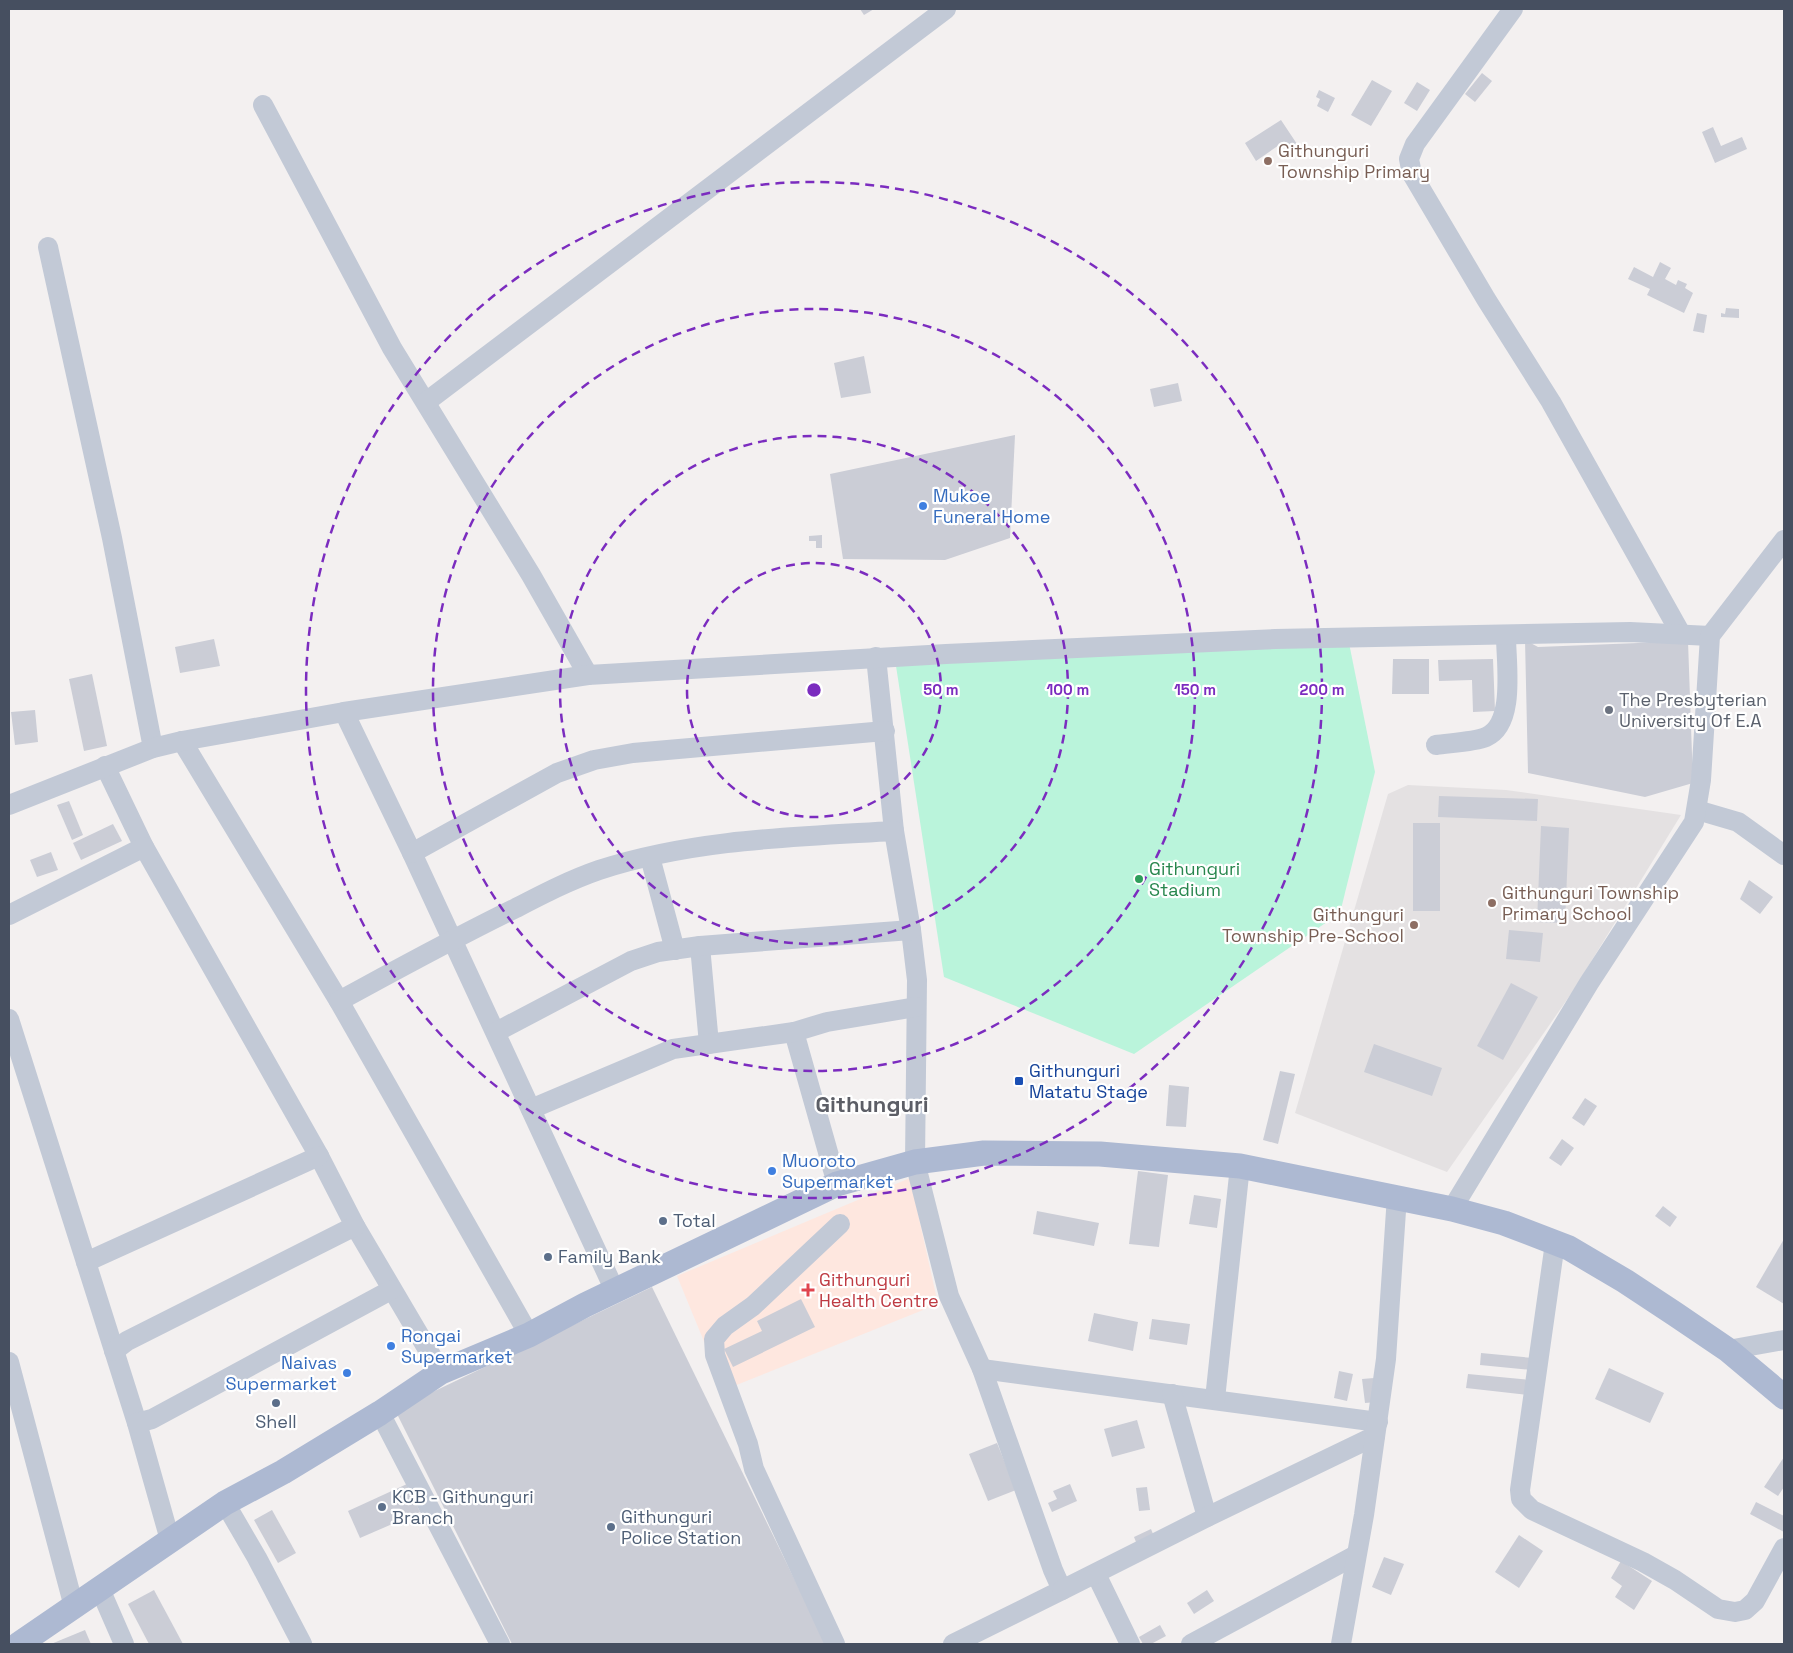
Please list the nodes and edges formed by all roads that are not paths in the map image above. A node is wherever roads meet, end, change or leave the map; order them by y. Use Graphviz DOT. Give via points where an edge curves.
graph roads {
  1 [pos="946,9"];
  2 [pos="1513,9"];
  3 [pos="263,105"];
  4 [pos="48,247"];
  5 [pos="426,402"];
  6 [pos="1784,540"];
  7 [pos="1681,634"];
  8 [pos="1506,636"];
  9 [pos="1710,636"];
  10 [pos="876,658"];
  11 [pos="588,675"];
  12 [pos="344,712"];
  13 [pos="885,731"];
  14 [pos="182,741"];
  15 [pos="1436,745"];
  16 [pos="153,748"];
  17 [pos="105,766"];
  18 [pos="9,805"];
  19 [pos="1697,810"];
  20 [pos="894,831"];
  21 [pos="144,847"];
  22 [pos="412,853"];
  23 [pos="1784,855"];
  24 [pos="650,857"];
  25 [pos="9,915"];
  26 [pos="911,930"];
  27 [pos="452,939"];
  28 [pos="700,946"];
  29 [pos="675,950"];
  30 [pos="339,1001"];
  31 [pos="916,1007"];
  32 [pos="9,1019"];
  33 [pos="496,1032"];
  34 [pos="794,1032"];
  35 [pos="709,1044"];
  36 [pos="531,1109"];
  37 [pos="319,1156"];
  38 [pos="915,1162"];
  39 [pos="1240,1166"];
  40 [pos="837,1184"];
  41 [pos="1397,1196"];
  42 [pos="1452,1209"];
  43 [pos="840,1224"];
  44 [pos="355,1226"];
  45 [pos="1555,1243"];
  46 [pos="86,1262"];
  47 [pos="391,1290"];
  48 [pos="615,1291"];
  49 [pos="529,1335"];
  50 [pos="1784,1340"];
  51 [pos="1728,1350"];
  52 [pos="114,1351"];
  53 [pos="9,1362"];
  54 [pos="982,1369"];
  55 [pos="441,1372"];
  56 [pos="1172,1394"];
  57 [pos="1784,1396"];
  58 [pos="1215,1399"];
  59 [pos="380,1413"];
  60 [pos="137,1423"];
  61 [pos="1376,1429"];
  62 [pos="225,1503"];
  63 [pos="1206,1517"];
  64 [pos="170,1540"];
  65 [pos="1784,1548"];
  66 [pos="1356,1555"];
  67 [pos="1096,1574"];
  68 [pos="100,1589"];
  69 [pos="1062,1590"];
  70 [pos="74,1607"];
  71 [pos="19,1644"];
  72 [pos="124,1644"];
  73 [pos="302,1644"];
  74 [pos="500,1644"];
  75 [pos="835,1644"];
  76 [pos="953,1644"];
  77 [pos="1130,1644"];
  78 [pos="1191,1644"];
  79 [pos="1341,1644"];
  1 -- 5 [label="street"];
  2 -- 7 [label="street" via="1415,144 1409,159 1412,174 1551,402"];
  3 -- 5 [label="street" via="392,348"];
  4 -- 16 [label="street" via="112,538"];
  5 -- 11 [label="street" via="532,575"];
  6 -- 9 [label="street"];
  7 -- 8 [label="street"];
  7 -- 9 [label="street"];
  8 -- 10 [label="street" via="1275,640"];
  8 -- 15 [label="street" via="1506,710 1500,726 1486,737"];
  9 -- 19 [label="street"];
  10 -- 11 [label="street"];
  10 -- 13 [label="street"];
  11 -- 12 [label="street"];
  12 -- 14 [label="street"];
  12 -- 22 [label="street"];
  13 -- 20 [label="street"];
  13 -- 22 [label="street" via="633,753 594,760 557,773"];
  14 -- 16 [label="street"];
  14 -- 30 [label="street"];
  16 -- 17 [label="street"];
  17 -- 18 [label="street"];
  17 -- 21 [label="street"];
  19 -- 23 [label="street" via="1738,822"];
  19 -- 42 [label="street" via="1694,822 1590,983"];
  20 -- 24 [label="street" via="728,842"];
  20 -- 26 [label="street"];
  21 -- 25 [label="street"];
  21 -- 37 [label="street"];
  22 -- 27 [label="street"];
  24 -- 27 [label="street" via="598,870"];
  24 -- 29 [label="street"];
  26 -- 28 [label="street"];
  26 -- 31 [label="street" via="917,980"];
  27 -- 30 [label="street"];
  27 -- 33 [label="street"];
  28 -- 29 [label="street"];
  28 -- 35 [label="street"];
  29 -- 33 [label="street" via="631,961"];
  30 -- 49 [label="street"];
  31 -- 34 [label="street" via="827,1022"];
  31 -- 38 [label="street"];
  32 -- 46 [label="street"];
  33 -- 36 [label="street"];
  34 -- 35 [label="street"];
  34 -- 40 [label="street"];
  35 -- 36 [label="street" via="673,1050"];
  36 -- 48 [label="street"];
  37 -- 44 [label="street"];
  37 -- 46 [label="street"];
  38 -- 39 [label="main road" via="984,1153 1033,1153 1100,1154"];
  38 -- 40 [label="main road"];
  38 -- 54 [label="street" via="950,1296"];
  39 -- 41 [label="main road"];
  39 -- 58 [label="street"];
  40 -- 48 [label="main road"];
  41 -- 42 [label="main road"];
  41 -- 61 [label="street" via="1386,1359"];
  42 -- 45 [label="main road" via="1504,1223"];
  43 -- 75 [label="street" via="754,1306 725,1326 714,1339 715,1355 754,1469"];
  44 -- 47 [label="street"];
  44 -- 52 [label="street" via="127,1341"];
  45 -- 51 [label="main road" via="1625,1281"];
  45 -- 65 [label="street" via="1521,1499 1532,1510 1644,1562 1718,1609 1745,1610 1755,1601"];
  46 -- 52 [label="street"];
  47 -- 55 [label="street"];
  47 -- 60 [label="street" via="152,1419"];
  48 -- 49 [label="main road"];
  49 -- 55 [label="main road"];
  50 -- 51 [label="street"];
  51 -- 57 [label="main road"];
  52 -- 60 [label="street"];
  53 -- 70 [label="street"];
  54 -- 56 [label="street"];
  54 -- 69 [label="street"];
  55 -- 59 [label="main road"];
  56 -- 58 [label="street"];
  56 -- 63 [label="street"];
  58 -- 61 [label="street"];
  59 -- 62 [label="main road"];
  59 -- 74 [label="street"];
  60 -- 64 [label="street"];
  61 -- 63 [label="street"];
  61 -- 66 [label="street"];
  62 -- 64 [label="main road"];
  62 -- 73 [label="street"];
  63 -- 67 [label="street"];
  64 -- 68 [label="main road"];
  66 -- 78 [label="street"];
  66 -- 79 [label="street"];
  67 -- 69 [label="street"];
  67 -- 77 [label="street"];
  68 -- 70 [label="main road"];
  68 -- 72 [label="street"];
  69 -- 76 [label="street"];
  70 -- 71 [label="main road"];
}
